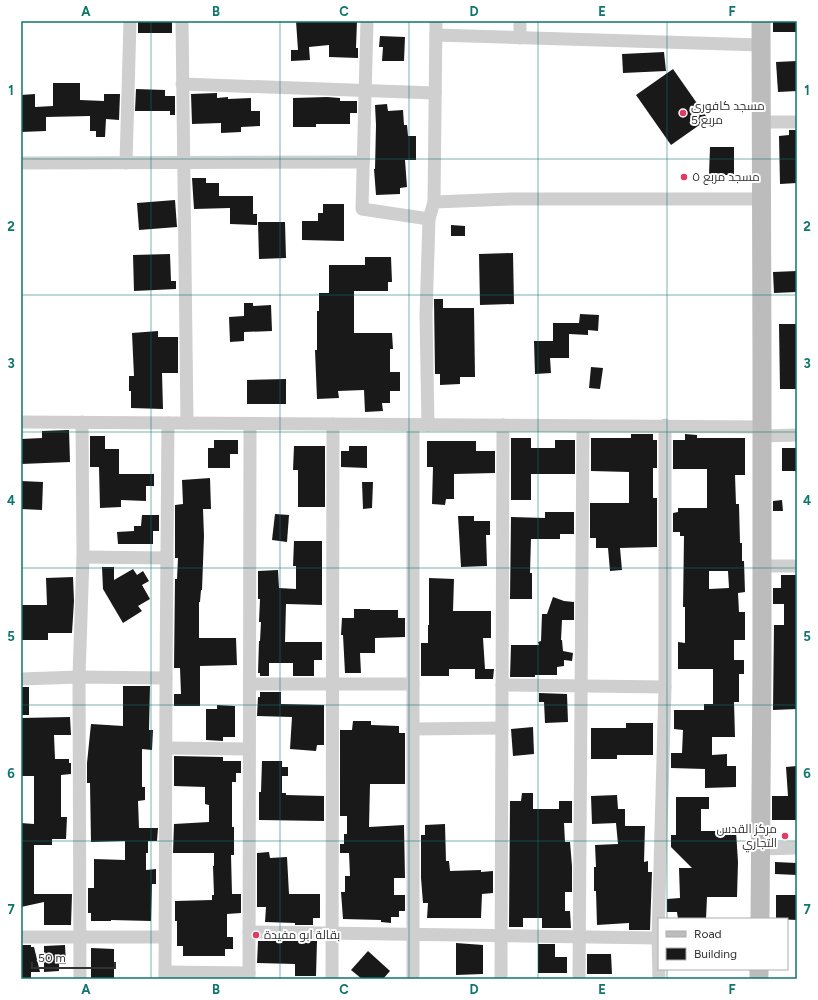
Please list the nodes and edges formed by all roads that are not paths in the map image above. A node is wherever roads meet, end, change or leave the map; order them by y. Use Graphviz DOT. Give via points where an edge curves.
graph roads {
  1 [pos="130,21"];
  2 [pos="182,21"];
  3 [pos="367,21"];
  4 [pos="436,21"];
  5 [pos="520,21"];
  6 [pos="761,21"];
  7 [pos="436,35"];
  8 [pos="520,38"];
  9 [pos="761,44"];
  10 [pos="182,84"];
  11 [pos="365,90"];
  12 [pos="435,93"];
  13 [pos="762,122"];
  14 [pos="797,122"];
  15 [pos="363,162"];
  16 [pos="21,163"];
  17 [pos="126,163"];
  18 [pos="184,163"];
  19 [pos="761,199"];
  20 [pos="434,202"];
  21 [pos="429,219"];
  22 [pos="21,422"];
  23 [pos="82,422"];
  24 [pos="168,423"];
  25 [pos="187,423"];
  26 [pos="250,424"];
  27 [pos="333,424"];
  28 [pos="413,425"];
  29 [pos="428,425"];
  30 [pos="504,425"];
  31 [pos="665,425"];
  32 [pos="583,426"];
  33 [pos="762,431"];
  34 [pos="797,435"];
  35 [pos="83,557"];
  36 [pos="167,558"];
  37 [pos="762,566"];
  38 [pos="797,566"];
  39 [pos="79,677"];
  40 [pos="166,678"];
  41 [pos="21,679"];
  42 [pos="250,684"];
  43 [pos="332,684"];
  44 [pos="413,684"];
  45 [pos="502,685"];
  46 [pos="580,687"];
  47 [pos="665,687"];
  48 [pos="502,728"];
  49 [pos="413,729"];
  50 [pos="166,748"];
  51 [pos="249,749"];
  52 [pos="797,848"];
  53 [pos="760,849"];
  54 [pos="659,918"];
  55 [pos="760,918"];
  56 [pos="249,932"];
  57 [pos="332,933"];
  58 [pos="413,934"];
  59 [pos="501,935"];
  60 [pos="21,936"];
  61 [pos="79,936"];
  62 [pos="579,936"];
  63 [pos="165,937"];
  64 [pos="658,938"];
  65 [pos="165,976"];
  66 [pos="249,976"];
  67 [pos="80,979"];
  68 [pos="332,979"];
  69 [pos="413,979"];
  70 [pos="501,979"];
  71 [pos="579,979"];
  1 -- 17 [label="street"];
  2 -- 10 [label="street"];
  3 -- 11 [label="street"];
  4 -- 7 [label="street"];
  5 -- 8 [label="street"];
  6 -- 9 [label="street"];
  7 -- 8 [label="street"];
  7 -- 12 [label="street"];
  8 -- 9 [label="street"];
  9 -- 13 [label="street"];
  10 -- 11 [label="street"];
  10 -- 18 [label="street"];
  11 -- 12 [label="street"];
  11 -- 15 [label="street"];
  12 -- 20 [label="street"];
  13 -- 14 [label="street"];
  13 -- 19 [label="street"];
  15 -- 18 [label="street"];
  15 -- 21 [label="street" via="362,209"];
  16 -- 17 [label="street"];
  17 -- 18 [label="street"];
  18 -- 25 [label="street"];
  19 -- 20 [label="street" via="510,198"];
  19 -- 33 [label="street"];
  20 -- 21 [label="street"];
  21 -- 29 [label="street" via="426,315"];
  22 -- 23 [label="street"];
  23 -- 24 [label="street"];
  23 -- 35 [label="street"];
  24 -- 25 [label="street"];
  24 -- 36 [label="street"];
  25 -- 26 [label="street"];
  26 -- 27 [label="street"];
  26 -- 42 [label="street"];
  27 -- 28 [label="street"];
  27 -- 43 [label="street"];
  28 -- 29 [label="street"];
  28 -- 44 [label="street"];
  29 -- 30 [label="street"];
  30 -- 32 [label="street"];
  30 -- 45 [label="street"];
  31 -- 32 [label="street"];
  31 -- 33 [label="street"];
  31 -- 47 [label="street"];
  32 -- 46 [label="street"];
  33 -- 34 [label="street"];
  33 -- 37 [label="street"];
  35 -- 36 [label="street"];
  35 -- 39 [label="street"];
  36 -- 40 [label="street"];
  37 -- 38 [label="street"];
  37 -- 53 [label="street"];
  39 -- 40 [label="street"];
  39 -- 41 [label="street"];
  39 -- 61 [label="street"];
  40 -- 50 [label="street"];
  42 -- 43 [label="street"];
  42 -- 51 [label="street"];
  43 -- 44 [label="street"];
  43 -- 57 [label="street"];
  44 -- 49 [label="street"];
  45 -- 46 [label="street"];
  45 -- 48 [label="street"];
  46 -- 47 [label="street"];
  46 -- 62 [label="street"];
  47 -- 54 [label="street"];
  48 -- 49 [label="street"];
  48 -- 59 [label="street"];
  49 -- 58 [label="street"];
  50 -- 51 [label="street"];
  50 -- 63 [label="street"];
  51 -- 56 [label="street"];
  52 -- 53 [label="street"];
  53 -- 55 [label="street"];
  56 -- 57 [label="street"];
  56 -- 66 [label="street"];
  57 -- 58 [label="street"];
  57 -- 68 [label="street"];
  58 -- 59 [label="street"];
  58 -- 69 [label="street"];
  59 -- 62 [label="street"];
  59 -- 70 [label="street"];
  60 -- 61 [label="street"];
  61 -- 63 [label="street"];
  61 -- 67 [label="street"];
  62 -- 64 [label="street"];
  62 -- 71 [label="street"];
  63 -- 65 [label="street"];
  65 -- 66 [label="street"];
}
